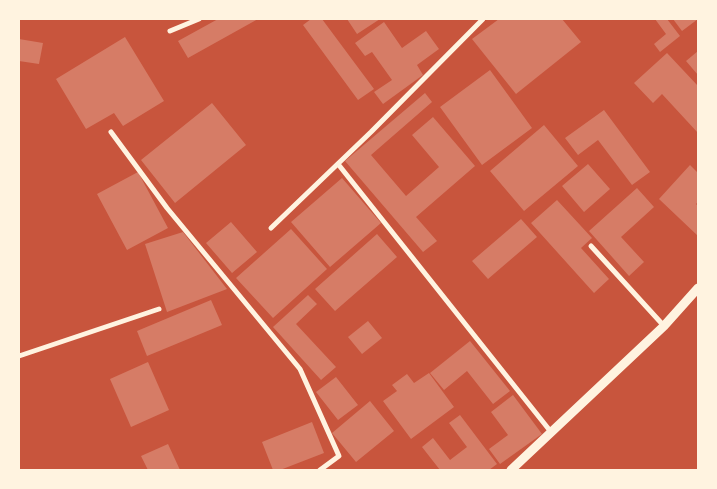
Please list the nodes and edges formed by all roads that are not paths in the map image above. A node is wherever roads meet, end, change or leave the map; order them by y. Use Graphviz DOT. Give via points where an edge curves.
graph roads {
  1 [pos="199,19"];
  2 [pos="484,19"];
  3 [pos="170,31"];
  4 [pos="110,132"];
  5 [pos="338,164"];
  6 [pos="270,228"];
  7 [pos="591,246"];
  8 [pos="698,288"];
  9 [pos="160,309"];
  10 [pos="664,326"];
  11 [pos="19,356"];
  12 [pos="551,432"];
  13 [pos="320,470"];
  14 [pos="511,470"];
  1 -- 3 [label="street"];
  2 -- 5 [label="street"];
  4 -- 13 [label="street" via="167,208 300,369 339,456"];
  5 -- 6 [label="street"];
  5 -- 12 [label="street"];
  7 -- 10 [label="street"];
  8 -- 10 [label="street"];
  9 -- 11 [label="street"];
  10 -- 12 [label="street"];
  12 -- 14 [label="street"];
}
